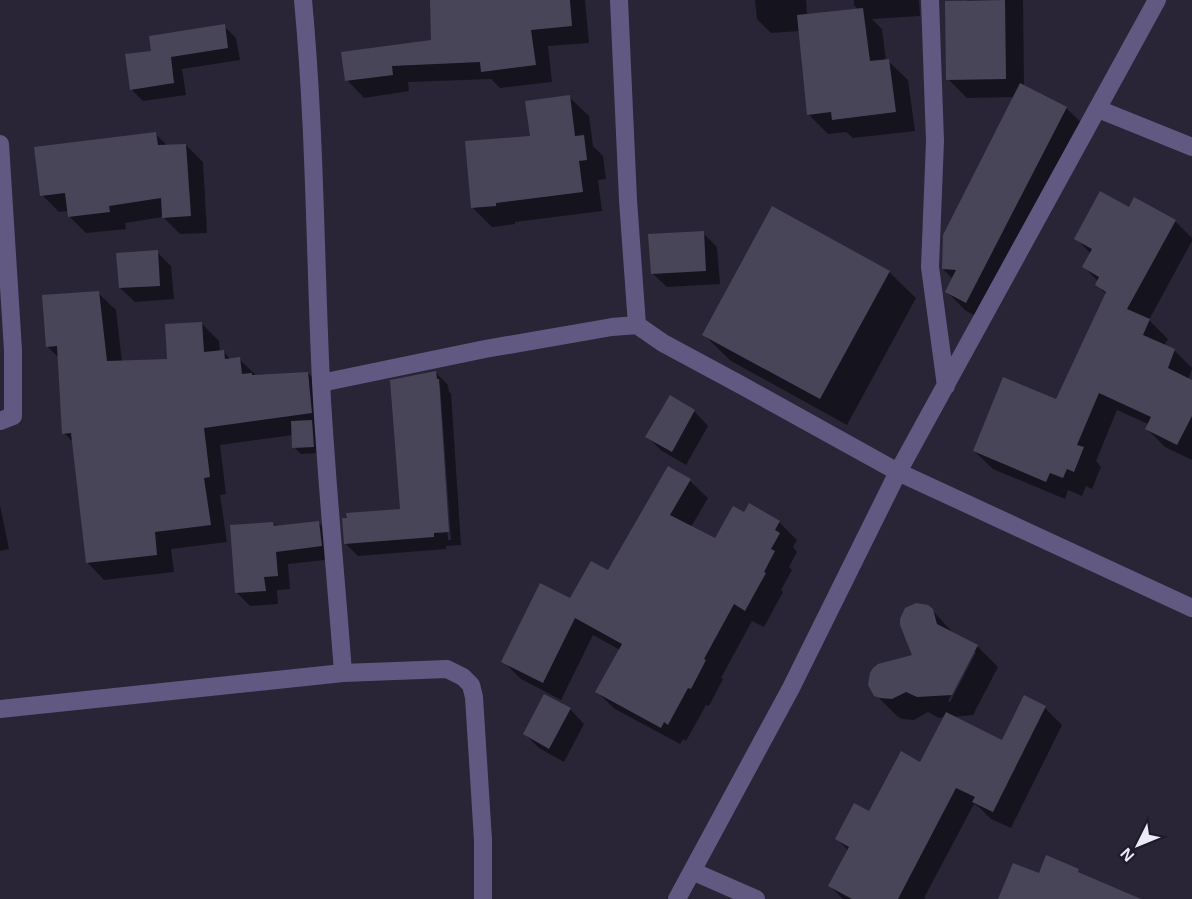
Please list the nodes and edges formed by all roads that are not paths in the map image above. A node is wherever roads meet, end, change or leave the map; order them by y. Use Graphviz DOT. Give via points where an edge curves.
graph roads {
  1 [pos="303,0"];
  2 [pos="619,0"];
  3 [pos="930,0"];
  4 [pos="1157,0"];
  5 [pos="1098,109"];
  6 [pos="0,144"];
  7 [pos="1192,147"];
  8 [pos="636,325"];
  9 [pos="321,383"];
  10 [pos="946,386"];
  11 [pos="0,421"];
  12 [pos="898,471"];
  13 [pos="1192,608"];
  14 [pos="343,673"];
  15 [pos="0,709"];
  16 [pos="692,871"];
  17 [pos="483,899"];
  18 [pos="677,899"];
  19 [pos="756,899"];
  1 -- 9 [label="street" via="314,158"];
  2 -- 8 [label="street"];
  3 -- 10 [label="street" via="935,141 930,267"];
  4 -- 5 [label="street"];
  5 -- 7 [label="street"];
  5 -- 10 [label="street"];
  6 -- 11 [label="street" via="13,350 13,416"];
  8 -- 9 [label="street" via="485,349"];
  8 -- 12 [label="street"];
  9 -- 14 [label="street"];
  10 -- 12 [label="street"];
  12 -- 13 [label="street"];
  12 -- 16 [label="street" via="791,688"];
  14 -- 15 [label="street"];
  14 -- 17 [label="street" via="447,669 471,685 477,718"];
  16 -- 18 [label="street"];
  16 -- 19 [label="street"];
}
